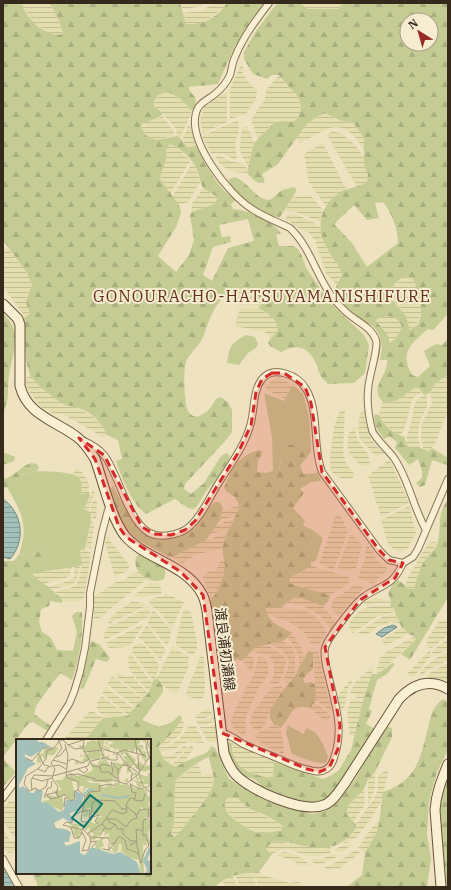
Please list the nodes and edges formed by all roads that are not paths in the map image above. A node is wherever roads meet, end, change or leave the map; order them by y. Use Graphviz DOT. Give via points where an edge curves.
graph roads {
  1 [pos="269,3"];
  2 [pos="3,304"];
  3 [pos="79,438"];
  4 [pos="448,479"];
  5 [pos="110,506"];
  6 [pos="426,530"];
  7 [pos="403,564"];
  8 [pos="448,689"];
  9 [pos="222,733"];
  10 [pos="47,739"];
  11 [pos="448,764"];
  12 [pos="16,780"];
  13 [pos="3,798"];
  14 [pos="3,859"];
  15 [pos="19,887"];
  16 [pos="441,887"];
  1 -- 6 [label="street" via="250,28 234,58 230,75 215,94 198,107 195,123 200,146 217,173 242,201 295,233 307,248 321,280 333,298 345,312 373,335 376,347 368,391 372,432 394,458"];
  2 -- 3 [label="main road, 渡良浦初瀬線" via="18,319 20,325 20,386 24,398 37,413"];
  3 -- 5 [label="main road, 渡良浦初瀬線" via="95,459"];
  3 -- 7 [label="street" via="93,445 104,455 142,527 154,534 172,535 181,532 195,521 238,453 250,425 258,385 267,374 284,373 301,383 309,395 322,472 379,550 389,560"];
  4 -- 6 [label="street"];
  5 -- 9 [label="main road, 渡良浦初瀬線" via="118,527 126,537 185,575 203,595 208,612"];
  5 -- 10 [label="street" via="90,593 80,672 69,704"];
  6 -- 7 [label="street" via="413,557"];
  7 -- 9 [label="street" via="395,578 360,600 325,647 326,665 340,725 338,749 329,768 319,772 307,770"];
  8 -- 9 [label="main road, 渡良浦初瀬線" via="430,683 417,685 406,691 336,795 319,807 295,805 260,791 239,778 230,768 224,753"];
  11 -- 16 [label="main road" via="435,799"];
  12 -- 13 [label="street"];
  14 -- 15 [label="street"];
}
